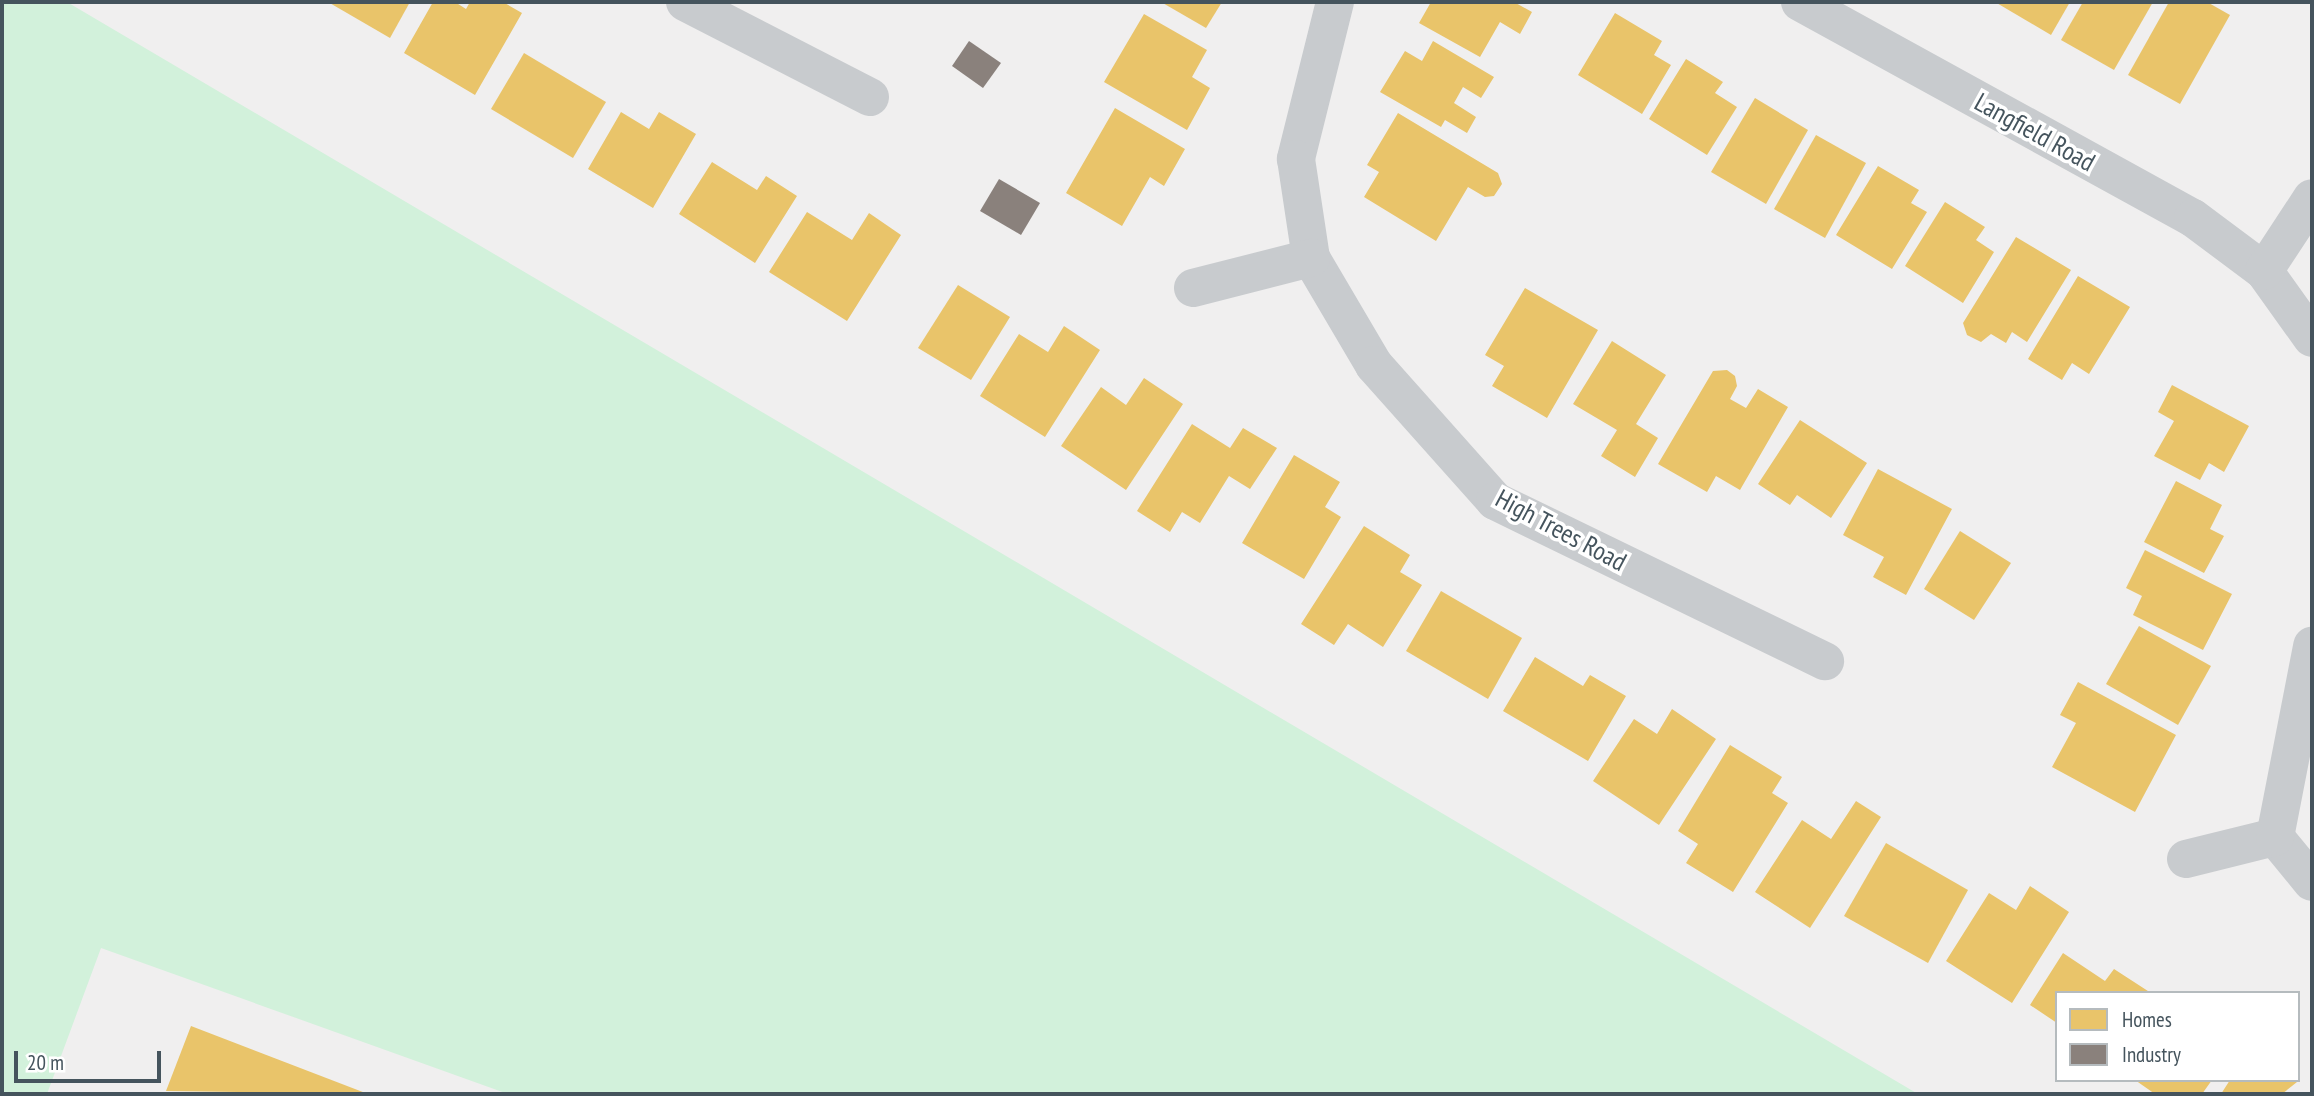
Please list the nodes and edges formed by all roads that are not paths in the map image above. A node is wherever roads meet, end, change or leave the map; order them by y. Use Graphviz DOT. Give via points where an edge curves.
graph roads {
  1 [pos="685,2"];
  2 [pos="1335,2"];
  3 [pos="1800,2"];
  4 [pos="870,97"];
  5 [pos="2312,198"];
  6 [pos="1311,258"];
  7 [pos="2264,271"];
  8 [pos="1193,288"];
  9 [pos="2312,338"];
  10 [pos="2312,646"];
  11 [pos="1825,661"];
  12 [pos="2275,836"];
  13 [pos="2186,859"];
  14 [pos="2312,882"];
  1 -- 4 [label="street"];
  2 -- 6 [label="street, High Trees Road" via="1296,159"];
  3 -- 7 [label="street, Langfield Road" via="2193,218"];
  5 -- 7 [label="street"];
  6 -- 8 [label="street"];
  6 -- 11 [label="street, High Trees Road" via="1374,365 1495,501"];
  7 -- 9 [label="street, Langfield Road"];
  10 -- 12 [label="street"];
  12 -- 13 [label="street"];
  12 -- 14 [label="street"];
}
